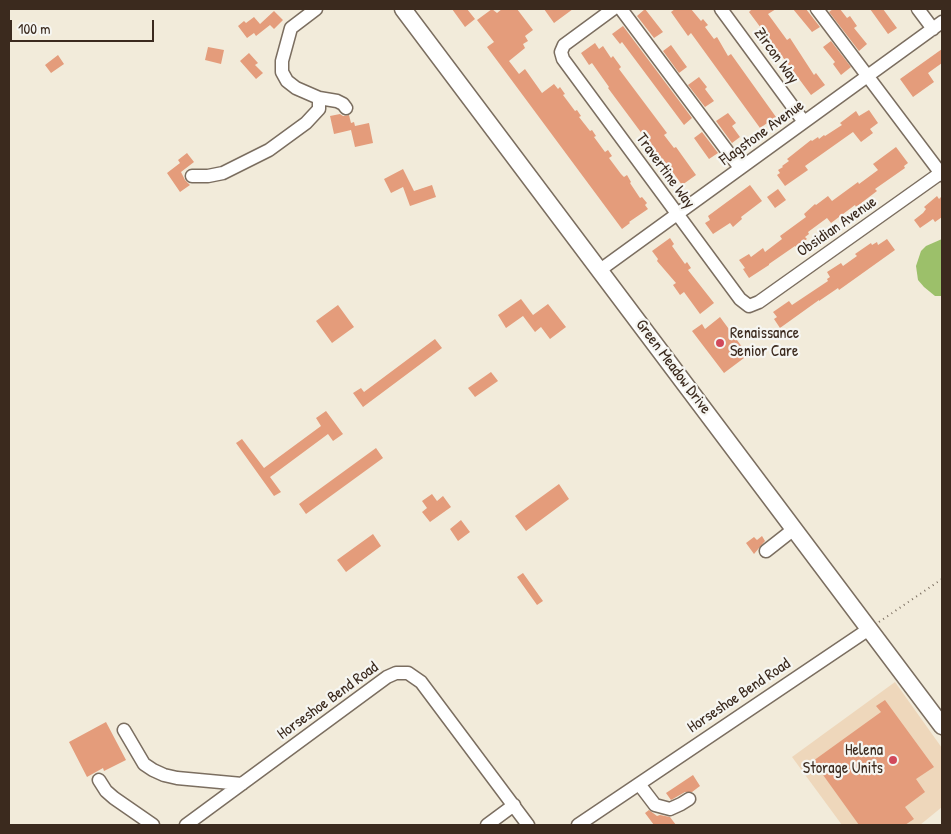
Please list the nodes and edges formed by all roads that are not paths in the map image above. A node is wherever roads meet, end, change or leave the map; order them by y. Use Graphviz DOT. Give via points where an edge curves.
graph roads {
  1 [pos="316,9"];
  2 [pos="403,9"];
  3 [pos="613,9"];
  4 [pos="621,9"];
  5 [pos="721,9"];
  6 [pos="817,9"];
  7 [pos="918,9"];
  8 [pos="938,26"];
  9 [pos="868,76"];
  10 [pos="319,98"];
  11 [pos="346,108"];
  12 [pos="804,122"];
  13 [pos="740,168"];
  14 [pos="942,173"];
  15 [pos="192,176"];
  16 [pos="677,214"];
  17 [pos="600,270"];
  18 [pos="749,306"];
  19 [pos="794,529"];
  20 [pos="766,550"];
  21 [pos="869,629"];
  22 [pos="942,726"];
  23 [pos="124,730"];
  24 [pos="99,780"];
  25 [pos="242,784"];
  26 [pos="639,784"];
  27 [pos="689,799"];
  28 [pos="514,805"];
  29 [pos="153,825"];
  30 [pos="186,825"];
  31 [pos="486,825"];
  32 [pos="528,825"];
  33 [pos="578,825"];
  1 -- 10 [label="street" via="291,28 282,72 287,81"];
  2 -- 17 [label="main road, Green Meadow Drive"];
  3 -- 16 [label="street, Travertine Way" via="564,45 563,59"];
  4 -- 13 [label="street"];
  5 -- 12 [label="street, Zircon Way"];
  6 -- 9 [label="street"];
  7 -- 8 [label="street"];
  8 -- 9 [label="street, Flagstone Avenue"];
  9 -- 12 [label="street, Flagstone Avenue"];
  9 -- 14 [label="street"];
  10 -- 11 [label="street" via="337,101"];
  10 -- 15 [label="street" via="319,109 306,123 269,150 222,173"];
  12 -- 13 [label="street, Flagstone Avenue"];
  13 -- 16 [label="street, Flagstone Avenue"];
  14 -- 18 [label="street, Obsidian Avenue"];
  16 -- 17 [label="street, Flagstone Avenue"];
  16 -- 18 [label="street, Travertine Way"];
  17 -- 19 [label="main road, Green Meadow Drive"];
  19 -- 20 [label="street"];
  19 -- 21 [label="main road, Green Meadow Drive"];
  21 -- 22 [label="main road, Green Meadow Drive"];
  21 -- 26 [label="street, Horseshoe Bend Road"];
  23 -- 25 [label="street" via="144,764 153,770 178,778"];
  24 -- 29 [label="street" via="114,798"];
  25 -- 28 [label="street, Horseshoe Bend Road" via="387,677 408,673 421,682"];
  25 -- 30 [label="street, Horseshoe Bend Road"];
  26 -- 27 [label="street" via="655,805 670,808"];
  26 -- 33 [label="street, Horseshoe Bend Road"];
  28 -- 31 [label="street"];
  28 -- 32 [label="street, Horseshoe Bend Road"];
}
